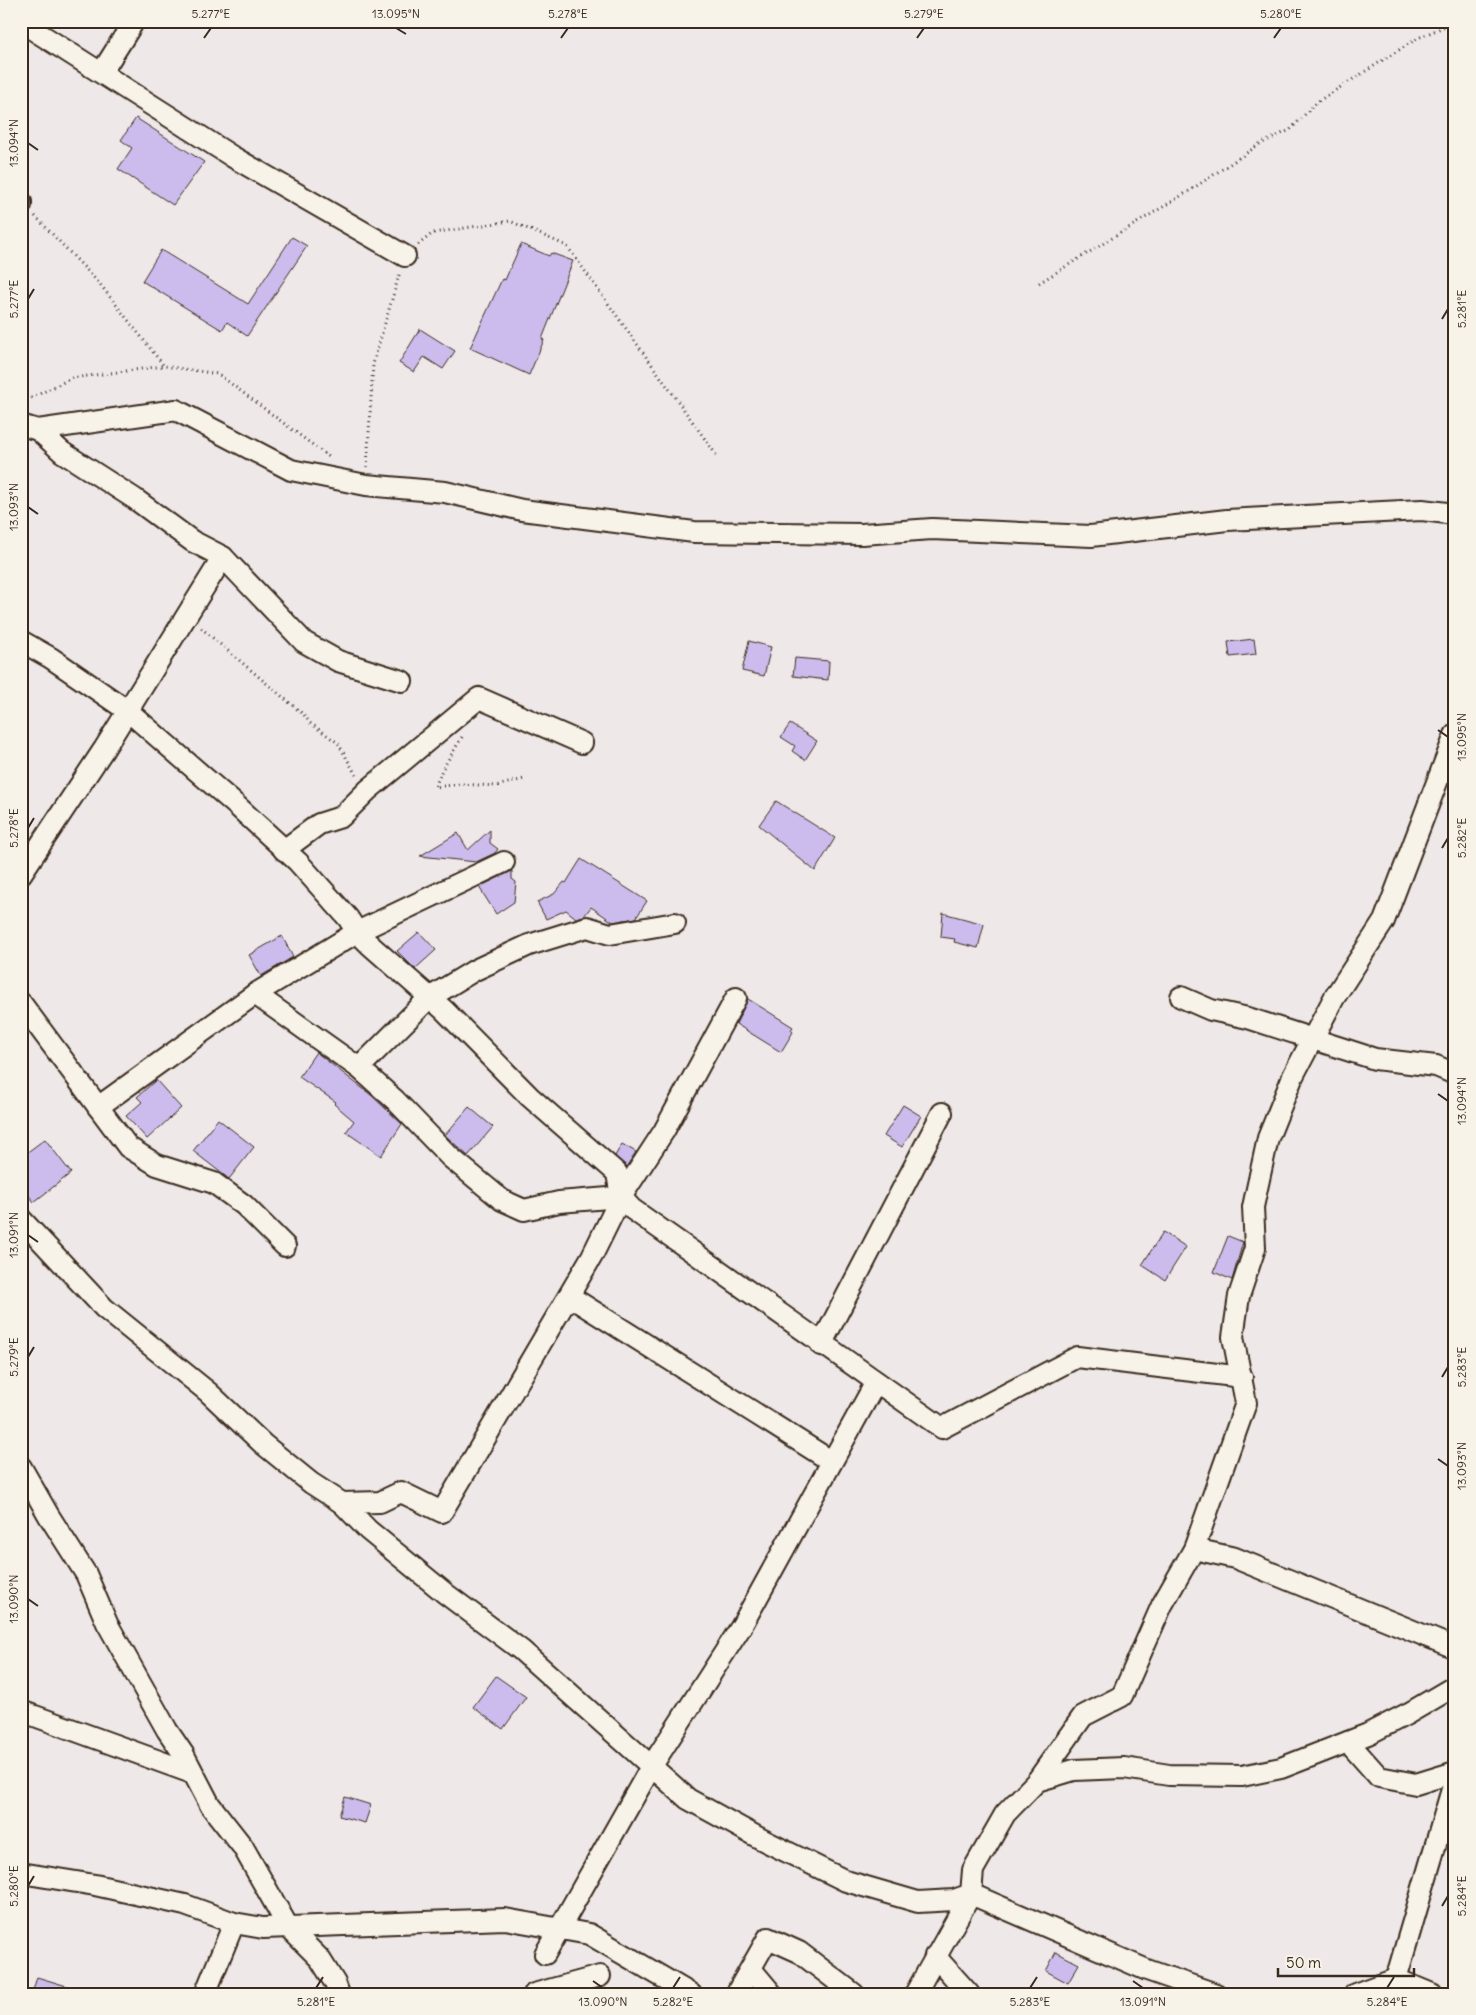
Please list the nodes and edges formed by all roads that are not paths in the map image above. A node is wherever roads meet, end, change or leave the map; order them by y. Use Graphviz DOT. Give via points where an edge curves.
graph roads {
  1 [pos="134,21"];
  2 [pos="21,22"];
  3 [pos="102,72"];
  4 [pos="405,256"];
  5 [pos="30,427"];
  6 [pos="1455,514"];
  7 [pos="223,557"];
  8 [pos="21,641"];
  9 [pos="402,681"];
  10 [pos="128,710"];
  11 [pos="1455,735"];
  12 [pos="582,743"];
  13 [pos="284,850"];
  14 [pos="504,862"];
  15 [pos="21,874"];
  16 [pos="675,923"];
  17 [pos="357,932"];
  18 [pos="255,994"];
  19 [pos="1181,997"];
  20 [pos="429,998"];
  21 [pos="736,998"];
  22 [pos="21,1003"];
  23 [pos="1312,1038"];
  24 [pos="359,1068"];
  25 [pos="1455,1074"];
  26 [pos="98,1107"];
  27 [pos="942,1113"];
  28 [pos="621,1197"];
  29 [pos="21,1218"];
  30 [pos="285,1246"];
  31 [pos="569,1296"];
  32 [pos="821,1345"];
  33 [pos="1242,1377"];
  34 [pos="876,1382"];
  35 [pos="831,1461"];
  36 [pos="21,1468"];
  37 [pos="342,1503"];
  38 [pos="1194,1549"];
  39 [pos="1455,1648"];
  40 [pos="1455,1686"];
  41 [pos="21,1711"];
  42 [pos="1348,1742"];
  43 [pos="651,1767"];
  44 [pos="1455,1772"];
  45 [pos="192,1773"];
  46 [pos="1455,1779"];
  47 [pos="1037,1781"];
  48 [pos="21,1873"];
  49 [pos="971,1894"];
  50 [pos="234,1923"];
  51 [pos="288,1927"];
  52 [pos="544,1954"];
  53 [pos="935,1956"];
  54 [pos="752,1969"];
  55 [pos="600,1976"];
  56 [pos="1396,1980"];
  57 [pos="205,1994"];
  58 [pos="339,1994"];
  59 [pos="534,1994"];
  60 [pos="691,1994"];
  61 [pos="736,1994"];
  62 [pos="772,1994"];
  63 [pos="854,1994"];
  64 [pos="915,1994"];
  65 [pos="969,1994"];
  66 [pos="1216,1994"];
  67 [pos="1356,1994"];
  68 [pos="1432,1994"];
  1 -- 3 [label="street"];
  2 -- 3 [label="street"];
  3 -- 4 [label="street" via="233,157"];
  5 -- 6 [label="street" via="176,410 291,470 366,485 444,492 522,510 694,532 862,534 932,529 1091,536 1227,520 1422,510"];
  5 -- 7 [label="street" via="192,541"];
  7 -- 9 [label="street" via="304,642 338,661"];
  7 -- 10 [label="street"];
  8 -- 10 [label="street"];
  10 -- 13 [label="street"];
  10 -- 15 [label="street"];
  11 -- 23 [label="street" via="1384,921"];
  12 -- 13 [label="street" via="479,698 368,790 342,817 319,824"];
  13 -- 17 [label="street" via="348,918"];
  14 -- 17 [label="street"];
  16 -- 20 [label="street" via="610,934 587,927 529,946 475,970"];
  17 -- 18 [label="street"];
  17 -- 20 [label="street"];
  18 -- 24 [label="street"];
  18 -- 26 [label="street"];
  19 -- 23 [label="street" via="1210,1010"];
  20 -- 24 [label="street"];
  20 -- 28 [label="street" via="530,1097 617,1173"];
  21 -- 28 [label="street" via="664,1131"];
  22 -- 26 [label="street"];
  23 -- 25 [label="street" via="1375,1059 1436,1066"];
  23 -- 33 [label="street" via="1268,1138 1253,1207 1255,1248 1239,1296 1233,1337"];
  24 -- 28 [label="street" via="450,1157 502,1200 524,1210 559,1202"];
  26 -- 30 [label="street" via="128,1147 157,1165 214,1183 244,1205"];
  27 -- 32 [label="street"];
  28 -- 31 [label="street"];
  28 -- 32 [label="street" via="632,1210"];
  29 -- 37 [label="street" via="104,1308 208,1392 263,1444 311,1483"];
  31 -- 35 [label="street"];
  31 -- 37 [label="street" via="442,1512 401,1492 380,1502"];
  32 -- 34 [label="street"];
  33 -- 34 [label="street" via="1077,1357 942,1428"];
  33 -- 38 [label="street" via="1246,1403"];
  34 -- 35 [label="street"];
  35 -- 43 [label="street" via="741,1627"];
  36 -- 45 [label="street" via="86,1574 107,1623"];
  37 -- 43 [label="street" via="368,1530 521,1650"];
  38 -- 39 [label="street" via="1235,1558"];
  38 -- 47 [label="street" via="1162,1605 1122,1696 1083,1716"];
  40 -- 42 [label="street" via="1409,1713"];
  41 -- 45 [label="street"];
  42 -- 44 [label="street" via="1379,1777 1416,1784"];
  42 -- 47 [label="street" via="1281,1768 1242,1776 1169,1775 1124,1768 1074,1770"];
  43 -- 49 [label="street" via="688,1799 846,1881 918,1902 954,1900"];
  43 -- 52 [label="street"];
  45 -- 51 [label="street" via="210,1805 243,1847"];
  46 -- 56 [label="street"];
  47 -- 49 [label="street" via="1005,1814 973,1870"];
  48 -- 50 [label="street" via="185,1905"];
  49 -- 53 [label="street"];
  49 -- 66 [label="street" via="1147,1970"];
  50 -- 51 [label="street" via="263,1928"];
  50 -- 57 [label="street"];
  51 -- 58 [label="street" via="320,1960"];
  51 -- 60 [label="street" via="505,1919 589,1934"];
  53 -- 64 [label="street"];
  53 -- 65 [label="street"];
  54 -- 61 [label="street"];
  54 -- 62 [label="street"];
  54 -- 63 [label="street" via="768,1938 799,1952"];
  55 -- 59 [label="street"];
  56 -- 67 [label="street"];
  56 -- 68 [label="street"];
}
